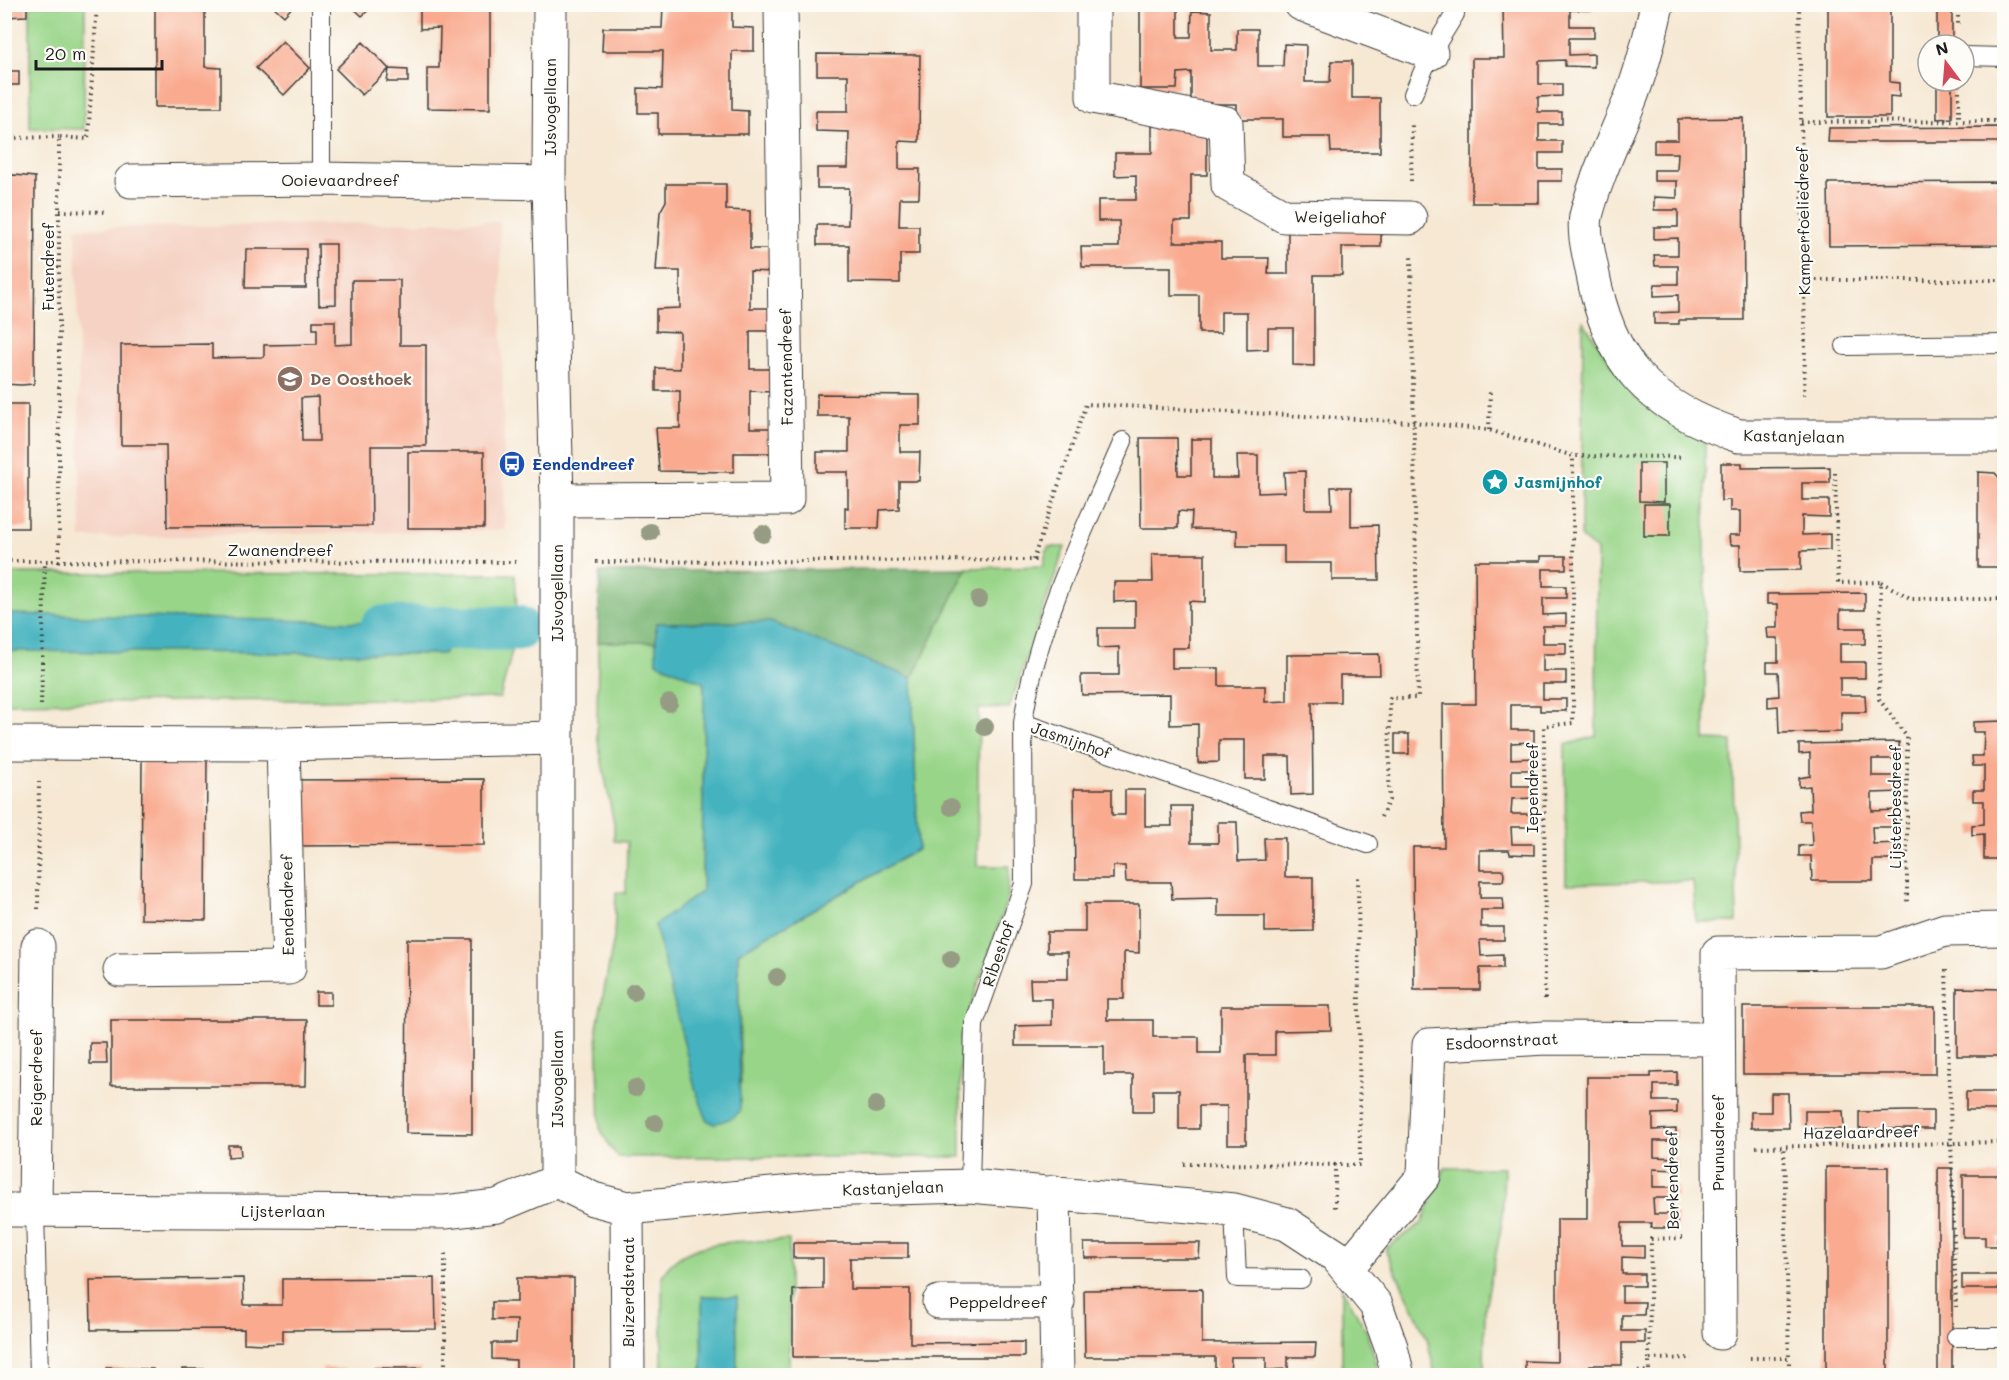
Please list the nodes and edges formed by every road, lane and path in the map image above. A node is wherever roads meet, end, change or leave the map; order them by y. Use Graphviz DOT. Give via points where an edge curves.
graph roads {
  1 [pos="97,4"];
  2 [pos="321,4"];
  3 [pos="550,4"];
  4 [pos="781,4"];
  5 [pos="1093,4"];
  6 [pos="1301,4"];
  7 [pos="1657,4"];
  8 [pos="1799,4"];
  9 [pos="1455,14"];
  10 [pos="1431,53"];
  11 [pos="1976,56"];
  12 [pos="2004,57"];
  13 [pos="1958,93"];
  14 [pos="1413,94"];
  15 [pos="1959,121"];
  16 [pos="2004,121"];
  17 [pos="1801,122"];
  18 [pos="59,137"];
  19 [pos="4,138"];
  20 [pos="321,179"];
  21 [pos="131,181"];
  22 [pos="549,183"];
  23 [pos="1410,218"];
  24 [pos="1804,280"];
  25 [pos="2004,280"];
  26 [pos="2004,344"];
  27 [pos="1845,346"];
  28 [pos="1490,390"];
  29 [pos="1413,422"];
  30 [pos="1489,430"];
  31 [pos="2004,436"];
  32 [pos="1818,437"];
  33 [pos="1123,441"];
  34 [pos="1573,456"];
  35 [pos="1689,457"];
  36 [pos="558,500"];
  37 [pos="1033,560"];
  38 [pos="4,561"];
  39 [pos="45,561"];
  40 [pos="1072,561"];
  41 [pos="59,562"];
  42 [pos="556,562"];
  43 [pos="1881,582"];
  44 [pos="2004,599"];
  45 [pos="1023,723"];
  46 [pos="556,738"];
  47 [pos="4,743"];
  48 [pos="39,743"];
  49 [pos="283,744"];
  50 [pos="1368,844"];
  51 [pos="2004,929"];
  52 [pos="1945,930"];
  53 [pos="1907,942"];
  54 [pos="38,946"];
  55 [pos="120,970"];
  56 [pos="1545,1038"];
  57 [pos="1718,1039"];
  58 [pos="2004,1142"];
  59 [pos="1953,1143"];
  60 [pos="1784,1146"];
  61 [pos="1718,1149"];
  62 [pos="1360,1165"];
  63 [pos="557,1181"];
  64 [pos="970,1186"];
  65 [pos="1054,1192"];
  66 [pos="627,1208"];
  67 [pos="20,1210"];
  68 [pos="1234,1210"];
  69 [pos="445,1212"];
  70 [pos="1684,1226"];
  71 [pos="1347,1268"];
  72 [pos="1301,1279"];
  73 [pos="939,1302"];
  74 [pos="1058,1302"];
  75 [pos="1956,1337"];
  76 [pos="2004,1337"];
  77 [pos="1720,1345"];
  78 [pos="1789,1358"];
  79 [pos="1649,1359"];
  80 [pos="39,1376"];
  81 [pos="445,1376"];
  82 [pos="628,1376"];
  83 [pos="1057,1376"];
  84 [pos="1398,1376"];
  85 [pos="1636,1376"];
  86 [pos="1789,1376"];
  1 -- 18 [label="path" via="88,139"];
  2 -- 20 [label="lane"];
  3 -- 22 [label="street, IJsvogellaan"];
  4 -- 36 [label="street, Fazantendreef" via="788,499"];
  5 -- 23 [label="street, Weigeliahof" via="1093,97 1226,123 1228,186 1284,216"];
  6 -- 10 [label="street"];
  7 -- 32 [label="street, Kastanjelaan" via="1629,103 1601,168 1586,219 1595,286 1608,330 1632,373 1664,403 1693,419 1738,436"];
  8 -- 17 [label="path, Kamperfoeliedreef"];
  9 -- 10 [label="lane"];
  10 -- 14 [label="lane"];
  11 -- 12 [label="lane"];
  13 -- 15 [label="path"];
  14 -- 23 [label="path, Weigeliahof"];
  15 -- 16 [label="path"];
  15 -- 17 [label="path"];
  17 -- 24 [label="path, Kamperfoeliedreef"];
  18 -- 19 [label="path"];
  18 -- 41 [label="path, Futendreef"];
  20 -- 21 [label="street, Ooievaardreef"];
  20 -- 22 [label="street, Ooievaardreef"];
  22 -- 36 [label="street, IJsvogellaan"];
  23 -- 29 [label="path"];
  24 -- 25 [label="path"];
  24 -- 32 [label="path, Kamperfoeliedreef"];
  26 -- 27 [label="lane"];
  28 -- 30 [label="path"];
  29 -- 30 [label="path"];
  29 -- 37 [label="path" via="1086,404"];
  29 -- 50 [label="path" via="1418,698 1390,698 1389,800"];
  30 -- 34 [label="path"];
  31 -- 32 [label="street, Kastanjelaan"];
  32 -- 43 [label="path" via="1838,583"];
  33 -- 40 [label="lane, Jasmijnhof"];
  34 -- 35 [label="path"];
  34 -- 56 [label="path, Iependreef" via="1573,723 1544,726"];
  36 -- 42 [label="street, IJsvogellaan"];
  37 -- 40 [label="path, Zwanendreef"];
  37 -- 42 [label="path, Zwanendreef"];
  38 -- 39 [label="path, Zwanendreef"];
  39 -- 41 [label="path, Zwanendreef"];
  39 -- 48 [label="path"];
  40 -- 45 [label="lane, Jasmijnhof" via="1029,680"];
  41 -- 42 [label="path, Zwanendreef"];
  42 -- 46 [label="street, IJsvogellaan"];
  43 -- 44 [label="path" via="1912,599"];
  43 -- 53 [label="path, Lijsterbesdreef" via="1879,699 1907,737"];
  45 -- 50 [label="lane, Jasmijnhof"];
  45 -- 64 [label="lane, Ribeshof" via="1024,884 974,1024"];
  46 -- 49 [label="street"];
  46 -- 63 [label="street, IJsvogellaan"];
  47 -- 48 [label="street"];
  48 -- 49 [label="street"];
  48 -- 54 [label="path"];
  49 -- 55 [label="street, Eendendreef" via="289,968"];
  50 -- 62 [label="path" via="1358,871"];
  51 -- 52 [label="street"];
  52 -- 53 [label="street"];
  52 -- 59 [label="path"];
  53 -- 57 [label="street, Prunusdreef" via="1881,952 1718,953"];
  54 -- 67 [label="street, Reigerdreef"];
  56 -- 57 [label="street, Esdoornstraat"];
  56 -- 71 [label="street, Esdoornstraat" via="1429,1045 1424,1176"];
  57 -- 61 [label="street, Prunusdreef"];
  58 -- 59 [label="path, Hazelaardreef"];
  59 -- 60 [label="path, Hazelaardreef"];
  59 -- 75 [label="path"];
  60 -- 61 [label="path, Hazelaardreef"];
  60 -- 78 [label="path"];
  61 -- 77 [label="street, Prunusdreef"];
  63 -- 66 [label="street, Kastanjelaan" via="593,1199"];
  63 -- 69 [label="street, Lijsterlaan" via="497,1206"];
  64 -- 65 [label="street, Kastanjelaan"];
  64 -- 66 [label="street, Kastanjelaan" via="814,1190"];
  65 -- 68 [label="street, Kastanjelaan"];
  65 -- 74 [label="street, Peppeldreef"];
  66 -- 82 [label="street, Buizerdstraat"];
  67 -- 69 [label="street, Lijsterlaan"];
  67 -- 80 [label="lane"];
  68 -- 71 [label="street, Kastanjelaan" via="1287,1224 1336,1256"];
  68 -- 72 [label="lane" via="1237,1278"];
  69 -- 81 [label="path"];
  70 -- 79 [label="path, Berkendreef" via="1684,1238 1651,1239"];
  71 -- 84 [label="street, Kastanjelaan" via="1376,1305"];
  73 -- 74 [label="street, Peppeldreef"];
  74 -- 83 [label="street, Peppeldreef"];
  75 -- 76 [label="lane"];
  77 -- 78 [label="path"];
  77 -- 79 [label="path"];
  78 -- 86 [label="path"];
  79 -- 85 [label="path" via="1649,1371 1636,1372"];
}
